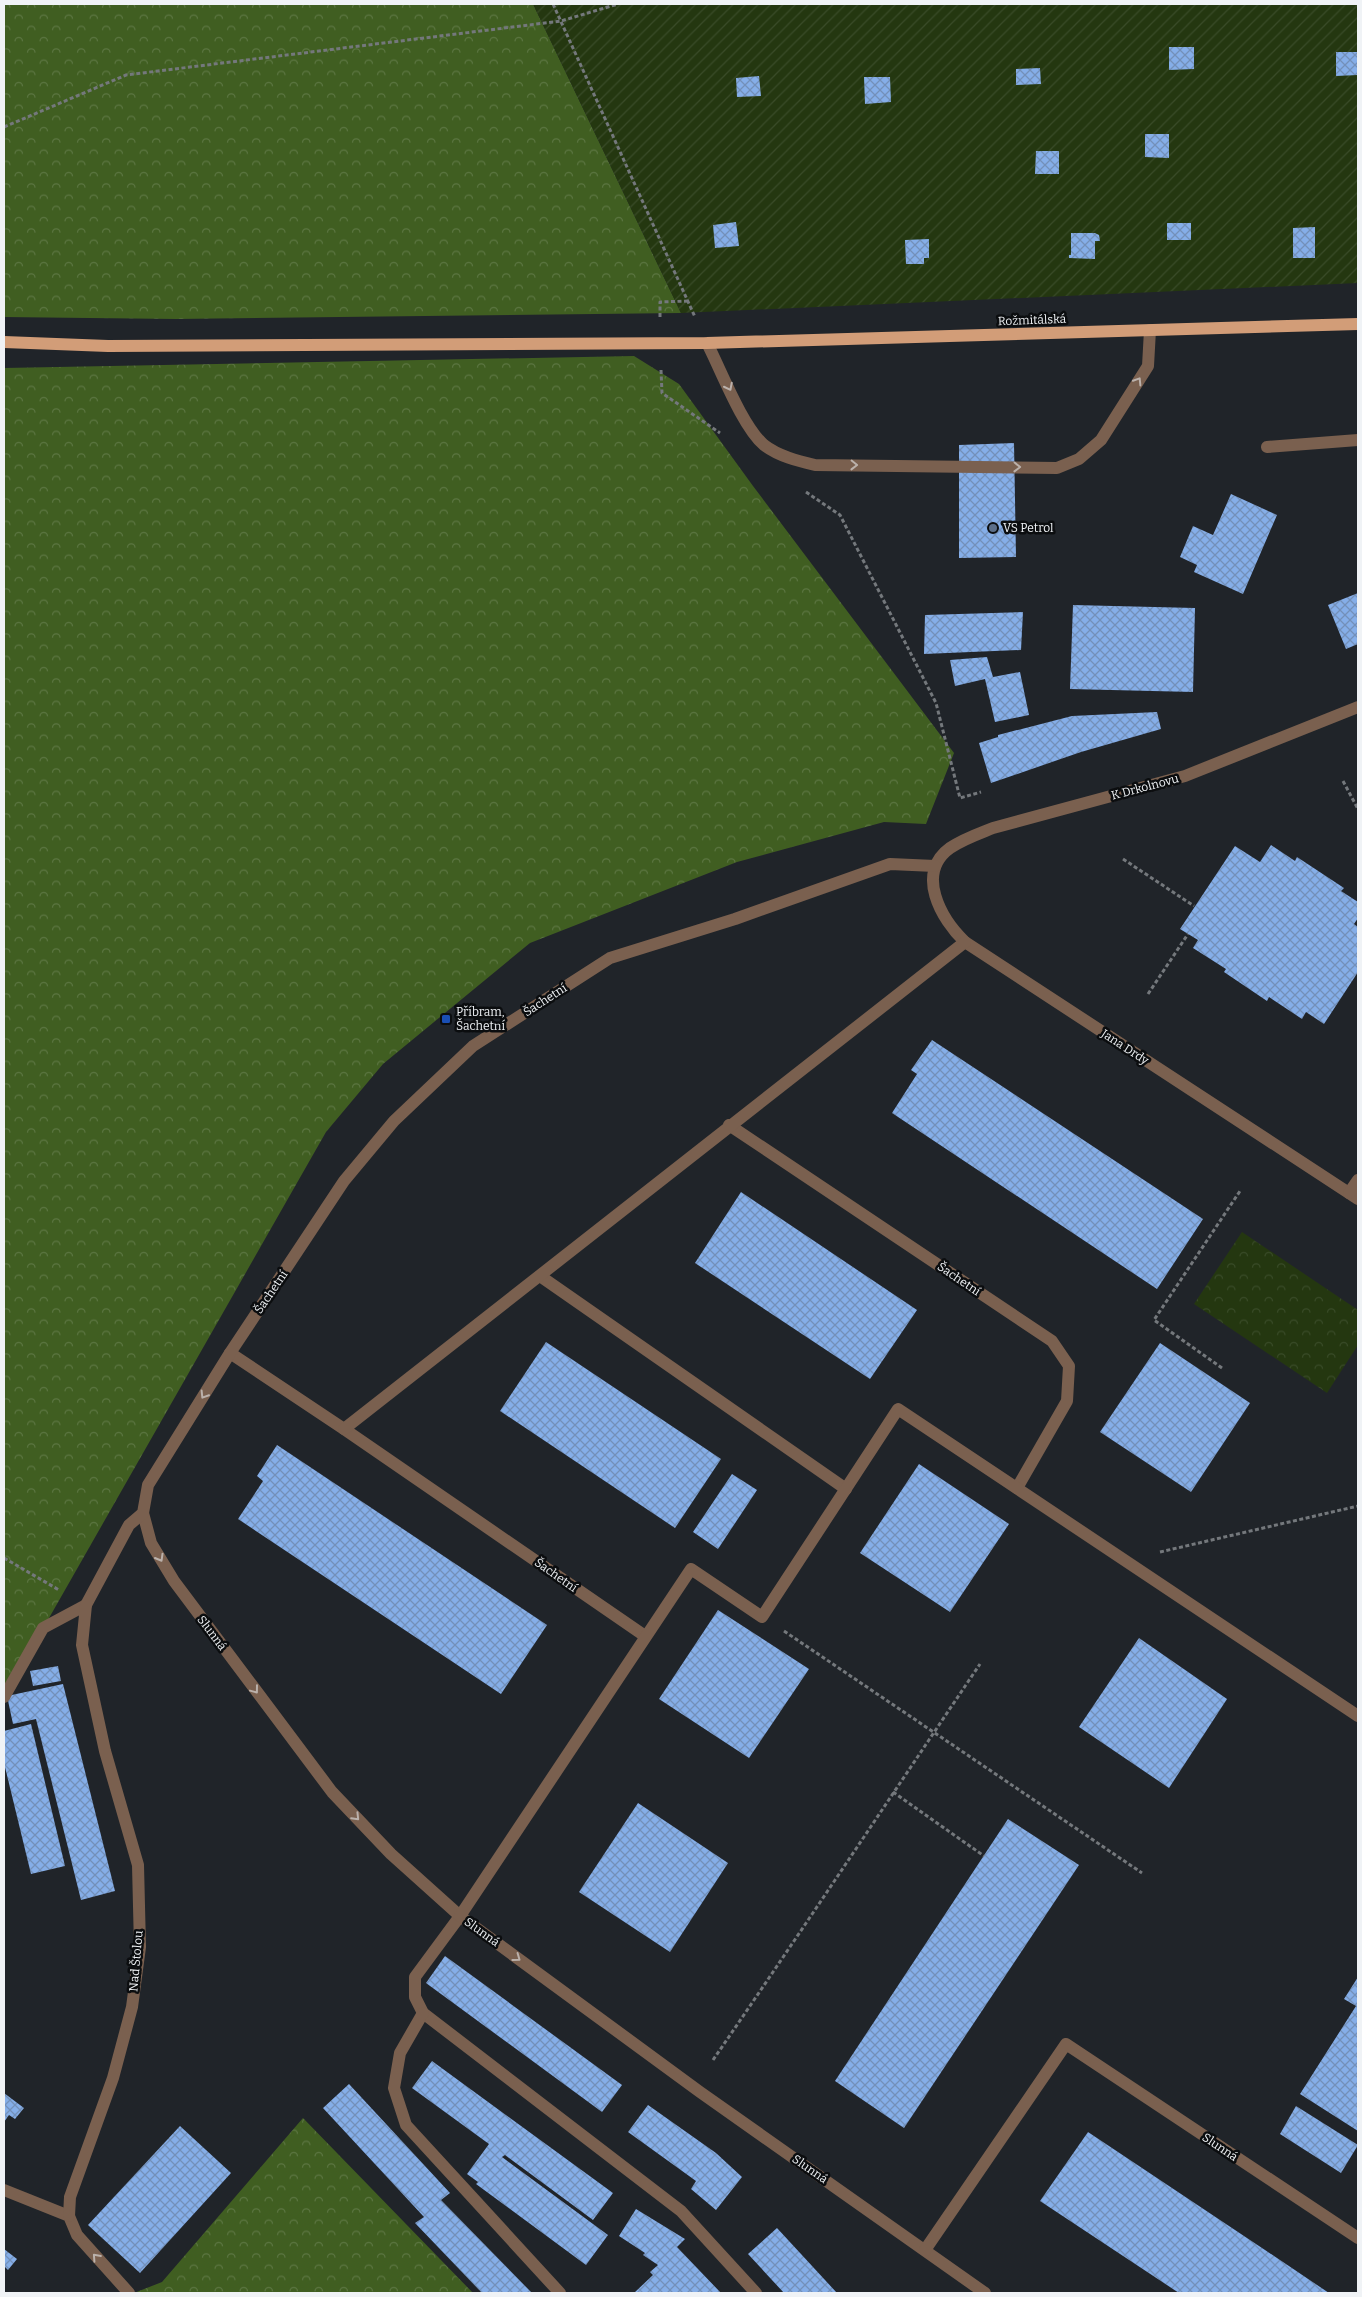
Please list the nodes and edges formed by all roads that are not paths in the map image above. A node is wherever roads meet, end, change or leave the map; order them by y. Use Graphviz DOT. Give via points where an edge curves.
graph roads {
  1 [pos="1358,324"];
  2 [pos="1150,330"];
  3 [pos="4,342"];
  4 [pos="707,343"];
  5 [pos="1358,440"];
  6 [pos="1267,447"];
  7 [pos="1358,707"];
  8 [pos="936,866"];
  9 [pos="965,942"];
  10 [pos="729,1125"];
  11 [pos="1358,1180"];
  12 [pos="1354,1196"];
  13 [pos="540,1276"];
  14 [pos="230,1353"];
  15 [pos="344,1428"];
  16 [pos="846,1488"];
  17 [pos="1017,1488"];
  18 [pos="143,1513"];
  19 [pos="86,1605"];
  20 [pos="646,1636"];
  21 [pos="4,1697"];
  22 [pos="1358,1716"];
  23 [pos="460,1916"];
  24 [pos="423,2013"];
  25 [pos="4,2190"];
  26 [pos="69,2216"];
  27 [pos="1358,2238"];
  28 [pos="925,2250"];
  29 [pos="129,2293"];
  30 [pos="560,2293"];
  31 [pos="756,2293"];
  32 [pos="985,2293"];
  1 -- 2 [label="main road, Rožmitálská"];
  2 -- 4 [label="main road, Rožmitálská"];
  4 -- 2 [label="street, one-way" via="748,425 765,445 794,460 815,465 1057,468 1079,459 1101,440 1148,366"];
  3 -- 4 [label="main road, Rožmitálská" via="108,346"];
  5 -- 6 [label="street"];
  7 -- 8 [label="street, K Drkolnovu" via="1185,776 984,831 948,849"];
  8 -- 9 [label="street, Jana Drdy" via="934,894 947,921"];
  8 -- 14 [label="street, Šachetní" via="890,864 735,919 610,958 473,1046 394,1122 344,1181"];
  9 -- 10 [label="street"];
  9 -- 12 [label="street, Jana Drdy"];
  10 -- 13 [label="street"];
  10 -- 17 [label="street, Šachetní" via="1052,1341 1069,1366 1067,1401"];
  11 -- 12 [label="street"];
  13 -- 15 [label="street"];
  13 -- 16 [label="street"];
  14 -- 15 [label="street, Šachetní"];
  14 -- 18 [label="street, Šachetní, one-way" via="148,1486"];
  15 -- 20 [label="street, Šachetní"];
  16 -- 17 [label="street" via="898,1409"];
  16 -- 20 [label="street" via="762,1617 690,1569"];
  17 -- 22 [label="street"];
  18 -- 19 [label="street" via="129,1525"];
  18 -- 23 [label="street, Slunná, one-way" via="152,1543 174,1581 332,1792 391,1854"];
  19 -- 21 [label="street" via="43,1628"];
  19 -- 26 [label="street, Nad Štolou" via="82,1646 105,1751 138,1865 140,1947 132,2007 113,2078 70,2197"];
  20 -- 23 [label="street"];
  23 -- 24 [label="street" via="415,1978 415,1997"];
  23 -- 28 [label="street, Slunná, one-way" via="708,2098"];
  24 -- 30 [label="street" via="400,2054 394,2088 406,2125"];
  24 -- 31 [label="street" via="681,2211"];
  25 -- 26 [label="street"];
  29 -- 26 [label="street, one-way" via="76,2235"];
  27 -- 28 [label="street, Slunná" via="1066,2044"];
  28 -- 32 [label="street, Slunná"];
}
